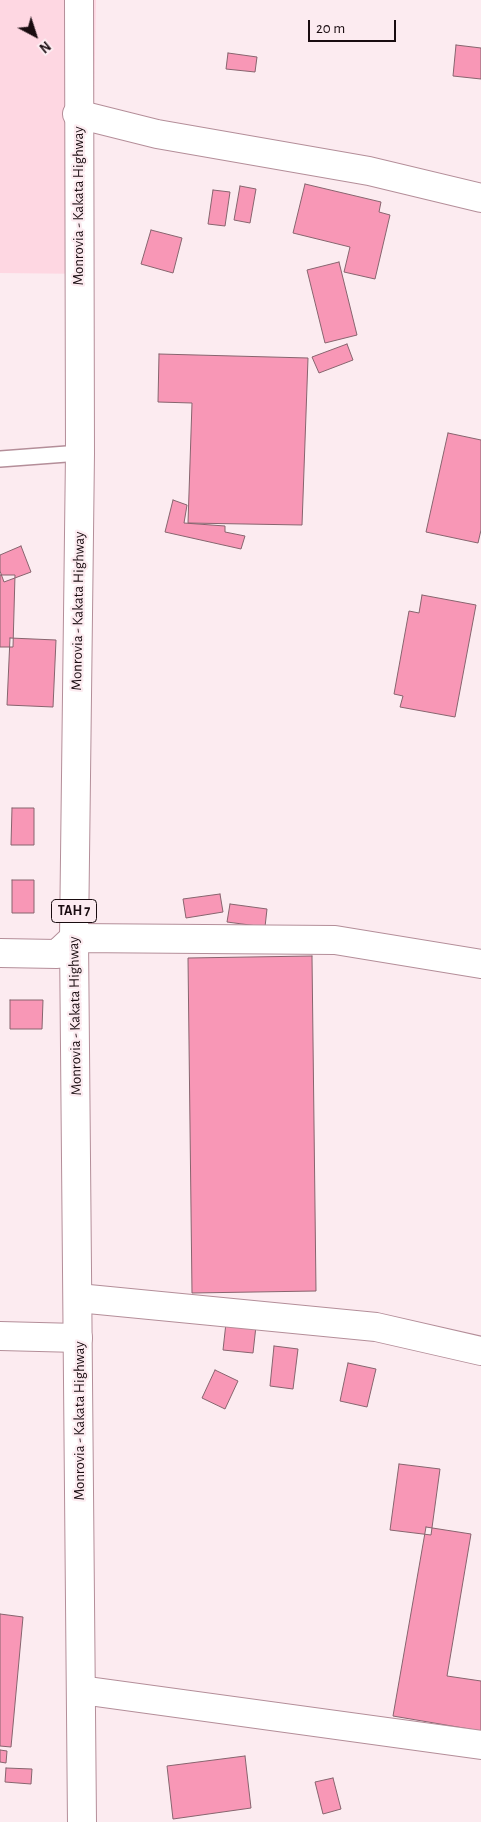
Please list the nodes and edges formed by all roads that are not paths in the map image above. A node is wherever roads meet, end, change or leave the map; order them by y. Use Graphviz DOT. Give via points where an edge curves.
graph roads {
  1 [pos="79,0"];
  2 [pos="77,114"];
  3 [pos="479,204"];
  4 [pos="80,453"];
  5 [pos="0,459"];
  6 [pos="74,938"];
  7 [pos="0,953"];
  8 [pos="481,964"];
  9 [pos="78,1298"];
  10 [pos="0,1336"];
  11 [pos="78,1338"];
  12 [pos="481,1351"];
  13 [pos="81,1690"];
  14 [pos="481,1745"];
  15 [pos="82,1822"];
  1 -- 2 [label="main road, Monrovia - Kakata Highway / TAH 7"];
  2 -- 3 [label="main road" via="157,134 369,171"];
  2 -- 4 [label="main road, Monrovia - Kakata Highway / TAH 7"];
  4 -- 5 [label="lane"];
  4 -- 6 [label="main road, Monrovia - Kakata Highway / TAH 7"];
  6 -- 7 [label="main road" via="57,954"];
  6 -- 8 [label="main road" via="335,940"];
  6 -- 9 [label="main road, Monrovia - Kakata Highway / TAH 7"];
  9 -- 11 [label="main road, Monrovia - Kakata Highway / TAH 7"];
  9 -- 12 [label="main road" via="376,1327"];
  10 -- 11 [label="main road"];
  11 -- 13 [label="main road, Monrovia - Kakata Highway / TAH 7"];
  13 -- 14 [label="main road"];
  13 -- 15 [label="main road, Monrovia - Kakata Highway / TAH 7"];
}
